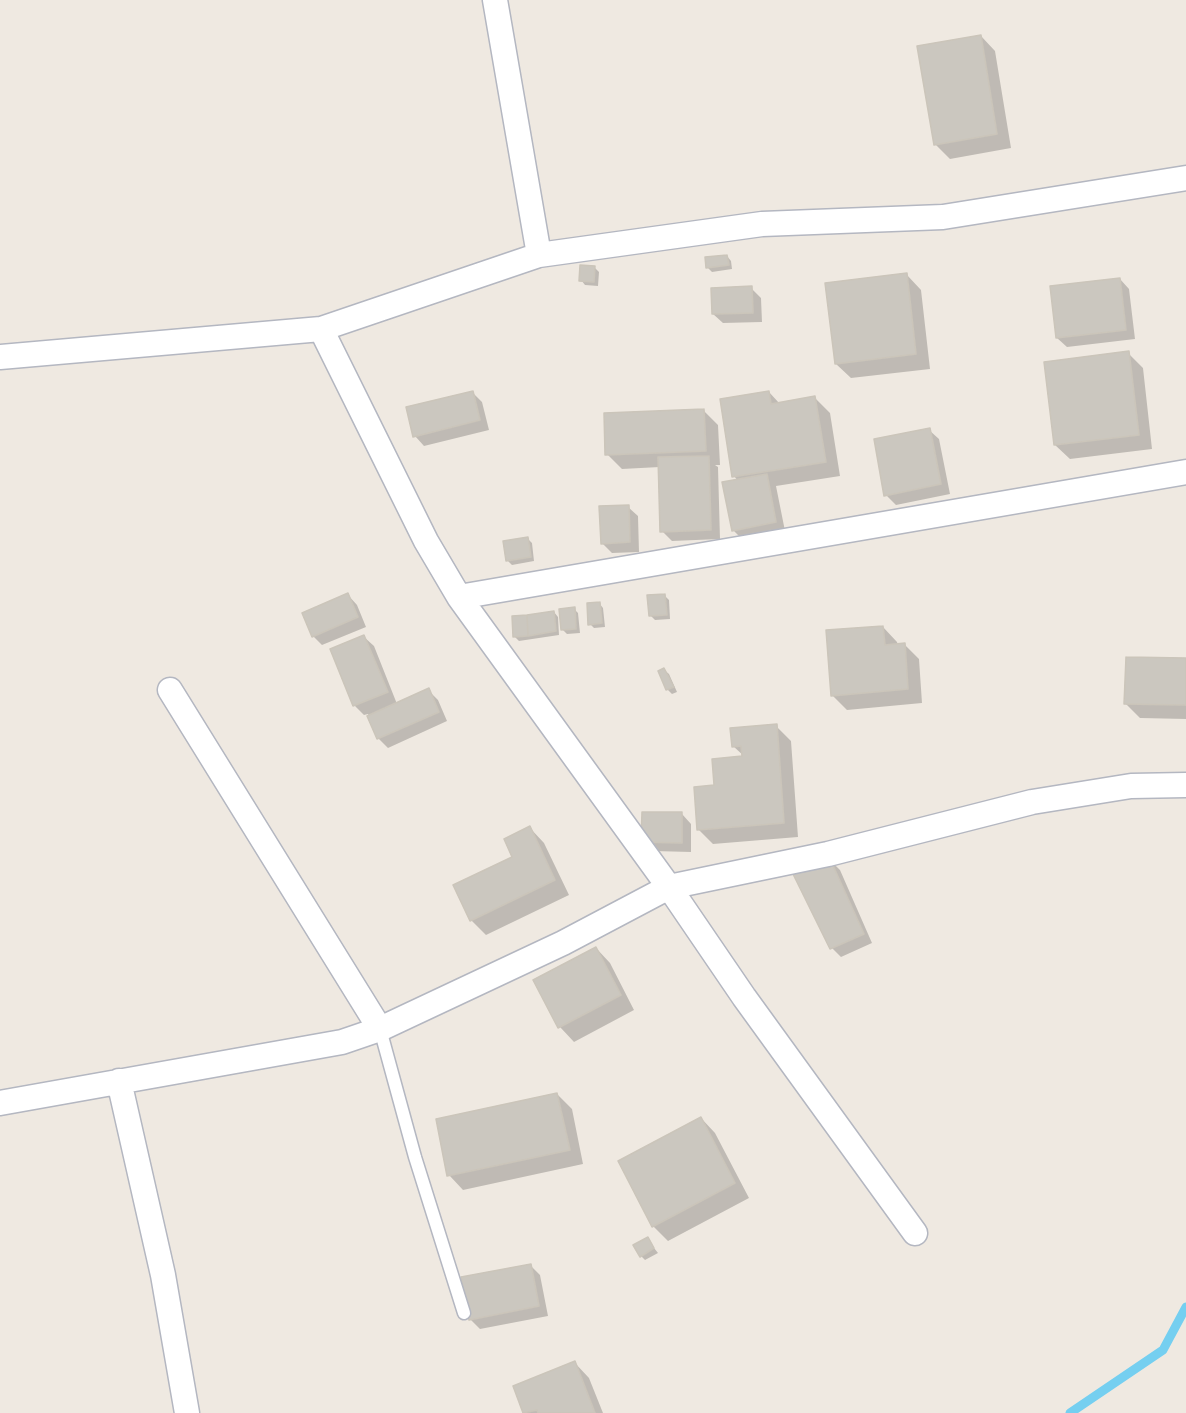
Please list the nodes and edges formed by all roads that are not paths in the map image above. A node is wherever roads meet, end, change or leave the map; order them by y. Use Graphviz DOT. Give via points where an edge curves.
graph roads {
  1 [pos="495,0"];
  2 [pos="1186,178"];
  3 [pos="539,255"];
  4 [pos="321,329"];
  5 [pos="0,357"];
  6 [pos="1186,472"];
  7 [pos="459,597"];
  8 [pos="171,690"];
  9 [pos="1186,785"];
  10 [pos="669,887"];
  11 [pos="380,1029"];
  12 [pos="119,1081"];
  13 [pos="0,1103"];
  14 [pos="915,1233"];
  15 [pos="464,1313"];
  16 [pos="187,1413"];
  1 -- 3 [label="street"];
  2 -- 3 [label="street" via="943,217 762,224"];
  3 -- 4 [label="street"];
  4 -- 5 [label="street"];
  4 -- 7 [label="street" via="426,541"];
  6 -- 7 [label="street"];
  7 -- 10 [label="street"];
  8 -- 11 [label="street"];
  9 -- 10 [label="street" via="1131,786 1032,802 828,854"];
  10 -- 11 [label="street" via="563,943"];
  10 -- 14 [label="street"];
  11 -- 12 [label="street" via="342,1042"];
  11 -- 15 [label="lane" via="415,1158"];
  12 -- 13 [label="street"];
  12 -- 16 [label="street" via="163,1275"];
}
